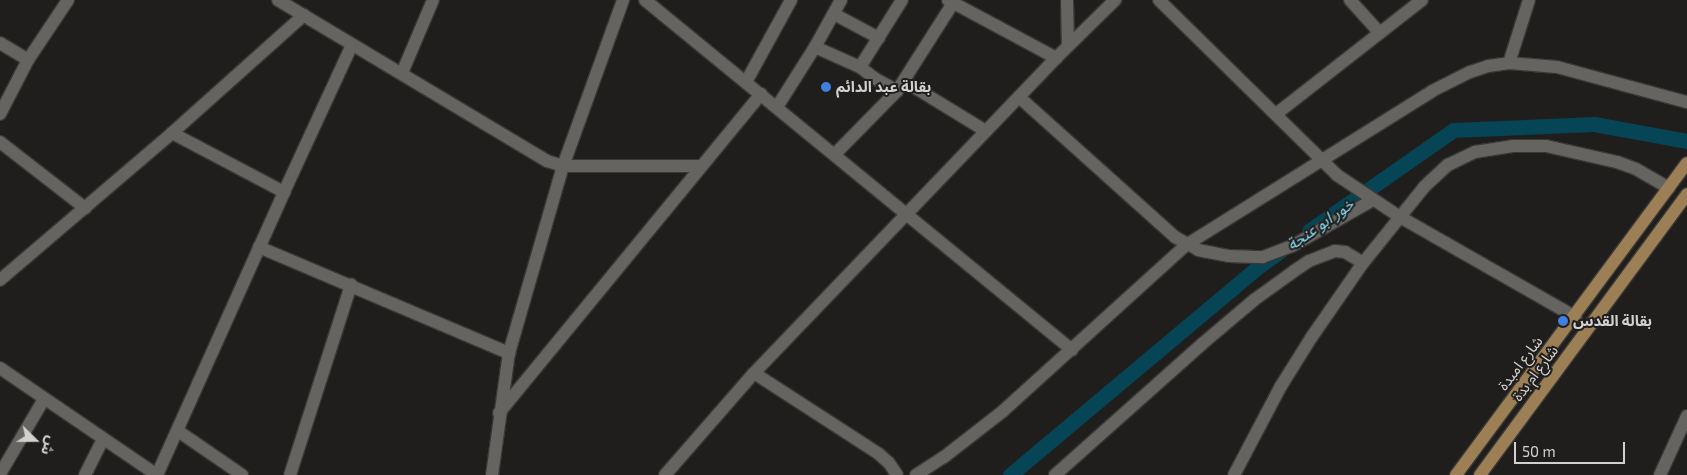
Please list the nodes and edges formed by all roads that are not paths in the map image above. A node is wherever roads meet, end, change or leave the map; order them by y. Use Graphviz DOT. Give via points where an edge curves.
graph roads {
  1 [pos="68,0"];
  2 [pos="278,0"];
  3 [pos="434,0"];
  4 [pos="623,0"];
  5 [pos="646,0"];
  6 [pos="791,0"];
  7 [pos="841,0"];
  8 [pos="902,0"];
  9 [pos="1067,0"];
  10 [pos="1116,0"];
  11 [pos="1159,0"];
  12 [pos="1350,0"];
  13 [pos="1422,0"];
  14 [pos="1530,0"];
  15 [pos="951,2"];
  16 [pos="834,14"];
  17 [pos="304,15"];
  18 [pos="1379,32"];
  19 [pos="879,38"];
  20 [pos="0,43"];
  21 [pos="352,45"];
  22 [pos="1068,46"];
  23 [pos="815,47"];
  24 [pos="1056,58"];
  25 [pos="28,60"];
  26 [pos="1509,63"];
  27 [pos="860,66"];
  28 [pos="402,73"];
  29 [pos="746,82"];
  30 [pos="900,86"];
  31 [pos="761,94"];
  32 [pos="1019,97"];
  33 [pos="1687,102"];
  34 [pos="777,107"];
  35 [pos="0,114"];
  36 [pos="1276,114"];
  37 [pos="986,131"];
  38 [pos="172,133"];
  39 [pos="0,142"];
  40 [pos="835,154"];
  41 [pos="1320,160"];
  42 [pos="1687,163"];
  43 [pos="563,166"];
  44 [pos="700,166"];
  45 [pos="1669,188"];
  46 [pos="284,192"];
  47 [pos="1687,194"];
  48 [pos="1373,200"];
  49 [pos="85,208"];
  50 [pos="907,213"];
  51 [pos="1400,217"];
  52 [pos="1186,245"];
  53 [pos="258,247"];
  54 [pos="1363,263"];
  55 [pos="0,280"];
  56 [pos="351,285"];
  57 [pos="1575,317"];
  58 [pos="1072,350"];
  59 [pos="509,353"];
  60 [pos="0,368"];
  61 [pos="754,374"];
  62 [pos="44,399"];
  63 [pos="499,413"];
  64 [pos="1687,416"];
  65 [pos="178,431"];
  66 [pos="103,439"];
  67 [pos="0,474"];
  68 [pos="85,475"];
  69 [pos="157,475"];
  70 [pos="242,475"];
  71 [pos="290,475"];
  72 [pos="492,475"];
  73 [pos="665,475"];
  74 [pos="897,475"];
  75 [pos="916,475"];
  76 [pos="1055,475"];
  77 [pos="1234,475"];
  78 [pos="1456,475"];
  79 [pos="1480,475"];
  80 [pos="1660,475"];
  1 -- 25 [label="street"];
  2 -- 17 [label="street"];
  3 -- 28 [label="street"];
  4 -- 43 [label="street"];
  5 -- 29 [label="street"];
  6 -- 29 [label="street"];
  7 -- 16 [label="street"];
  8 -- 19 [label="street"];
  9 -- 22 [label="street"];
  10 -- 22 [label="street"];
  11 -- 36 [label="street"];
  12 -- 18 [label="street"];
  13 -- 18 [label="street"];
  14 -- 26 [label="street"];
  15 -- 24 [label="street"];
  15 -- 30 [label="street"];
  16 -- 19 [label="street"];
  16 -- 23 [label="street"];
  17 -- 21 [label="street"];
  17 -- 38 [label="street"];
  18 -- 36 [label="street"];
  19 -- 27 [label="street"];
  20 -- 25 [label="street"];
  21 -- 28 [label="street"];
  21 -- 46 [label="street"];
  22 -- 24 [label="street"];
  23 -- 27 [label="street"];
  23 -- 34 [label="street"];
  24 -- 32 [label="street"];
  25 -- 35 [label="street"];
  26 -- 33 [label="street" via="1558,67"];
  26 -- 41 [label="street" via="1470,72 1432,91"];
  27 -- 30 [label="street" via="874,78"];
  28 -- 43 [label="street" via="535,154"];
  29 -- 31 [label="street"];
  30 -- 37 [label="street"];
  30 -- 40 [label="street"];
  31 -- 34 [label="street"];
  31 -- 44 [label="street"];
  32 -- 37 [label="street"];
  32 -- 52 [label="street" via="1174,238"];
  34 -- 40 [label="street"];
  36 -- 41 [label="street"];
  37 -- 50 [label="street"];
  38 -- 46 [label="street"];
  38 -- 49 [label="street"];
  39 -- 49 [label="street"];
  40 -- 50 [label="street"];
  41 -- 48 [label="street"];
  41 -- 52 [label="street"];
  42 -- 45 [label="main road, شارع امبدة"];
  43 -- 44 [label="street"];
  43 -- 59 [label="street"];
  44 -- 63 [label="street"];
  45 -- 51 [label="street" via="1636,169 1582,152 1546,146 1513,146 1458,158 1424,187"];
  45 -- 57 [label="main road, شارع امبدة"];
  46 -- 53 [label="street"];
  47 -- 79 [label="main road, شارع ام بدة"];
  48 -- 51 [label="street"];
  48 -- 52 [label="street" via="1292,246 1263,257 1229,256"];
  49 -- 55 [label="street"];
  50 -- 58 [label="street"];
  50 -- 61 [label="street"];
  51 -- 54 [label="street"];
  51 -- 57 [label="street"];
  52 -- 58 [label="street"];
  53 -- 56 [label="street"];
  53 -- 65 [label="street"];
  54 -- 76 [label="street" via="1345,252 1335,251 1294,271 1247,306"];
  54 -- 77 [label="street" via="1297,359"];
  56 -- 59 [label="street"];
  56 -- 71 [label="street"];
  57 -- 78 [label="main road, شارع امبدة"];
  58 -- 75 [label="street" via="972,435"];
  59 -- 63 [label="street"];
  60 -- 62 [label="street"];
  61 -- 73 [label="street"];
  61 -- 74 [label="street" via="879,454"];
  62 -- 66 [label="street"];
  62 -- 67 [label="street"];
  63 -- 72 [label="street"];
  64 -- 80 [label="street"];
  65 -- 69 [label="street"];
  65 -- 70 [label="street"];
  66 -- 68 [label="street"];
  66 -- 69 [label="street"];
}
